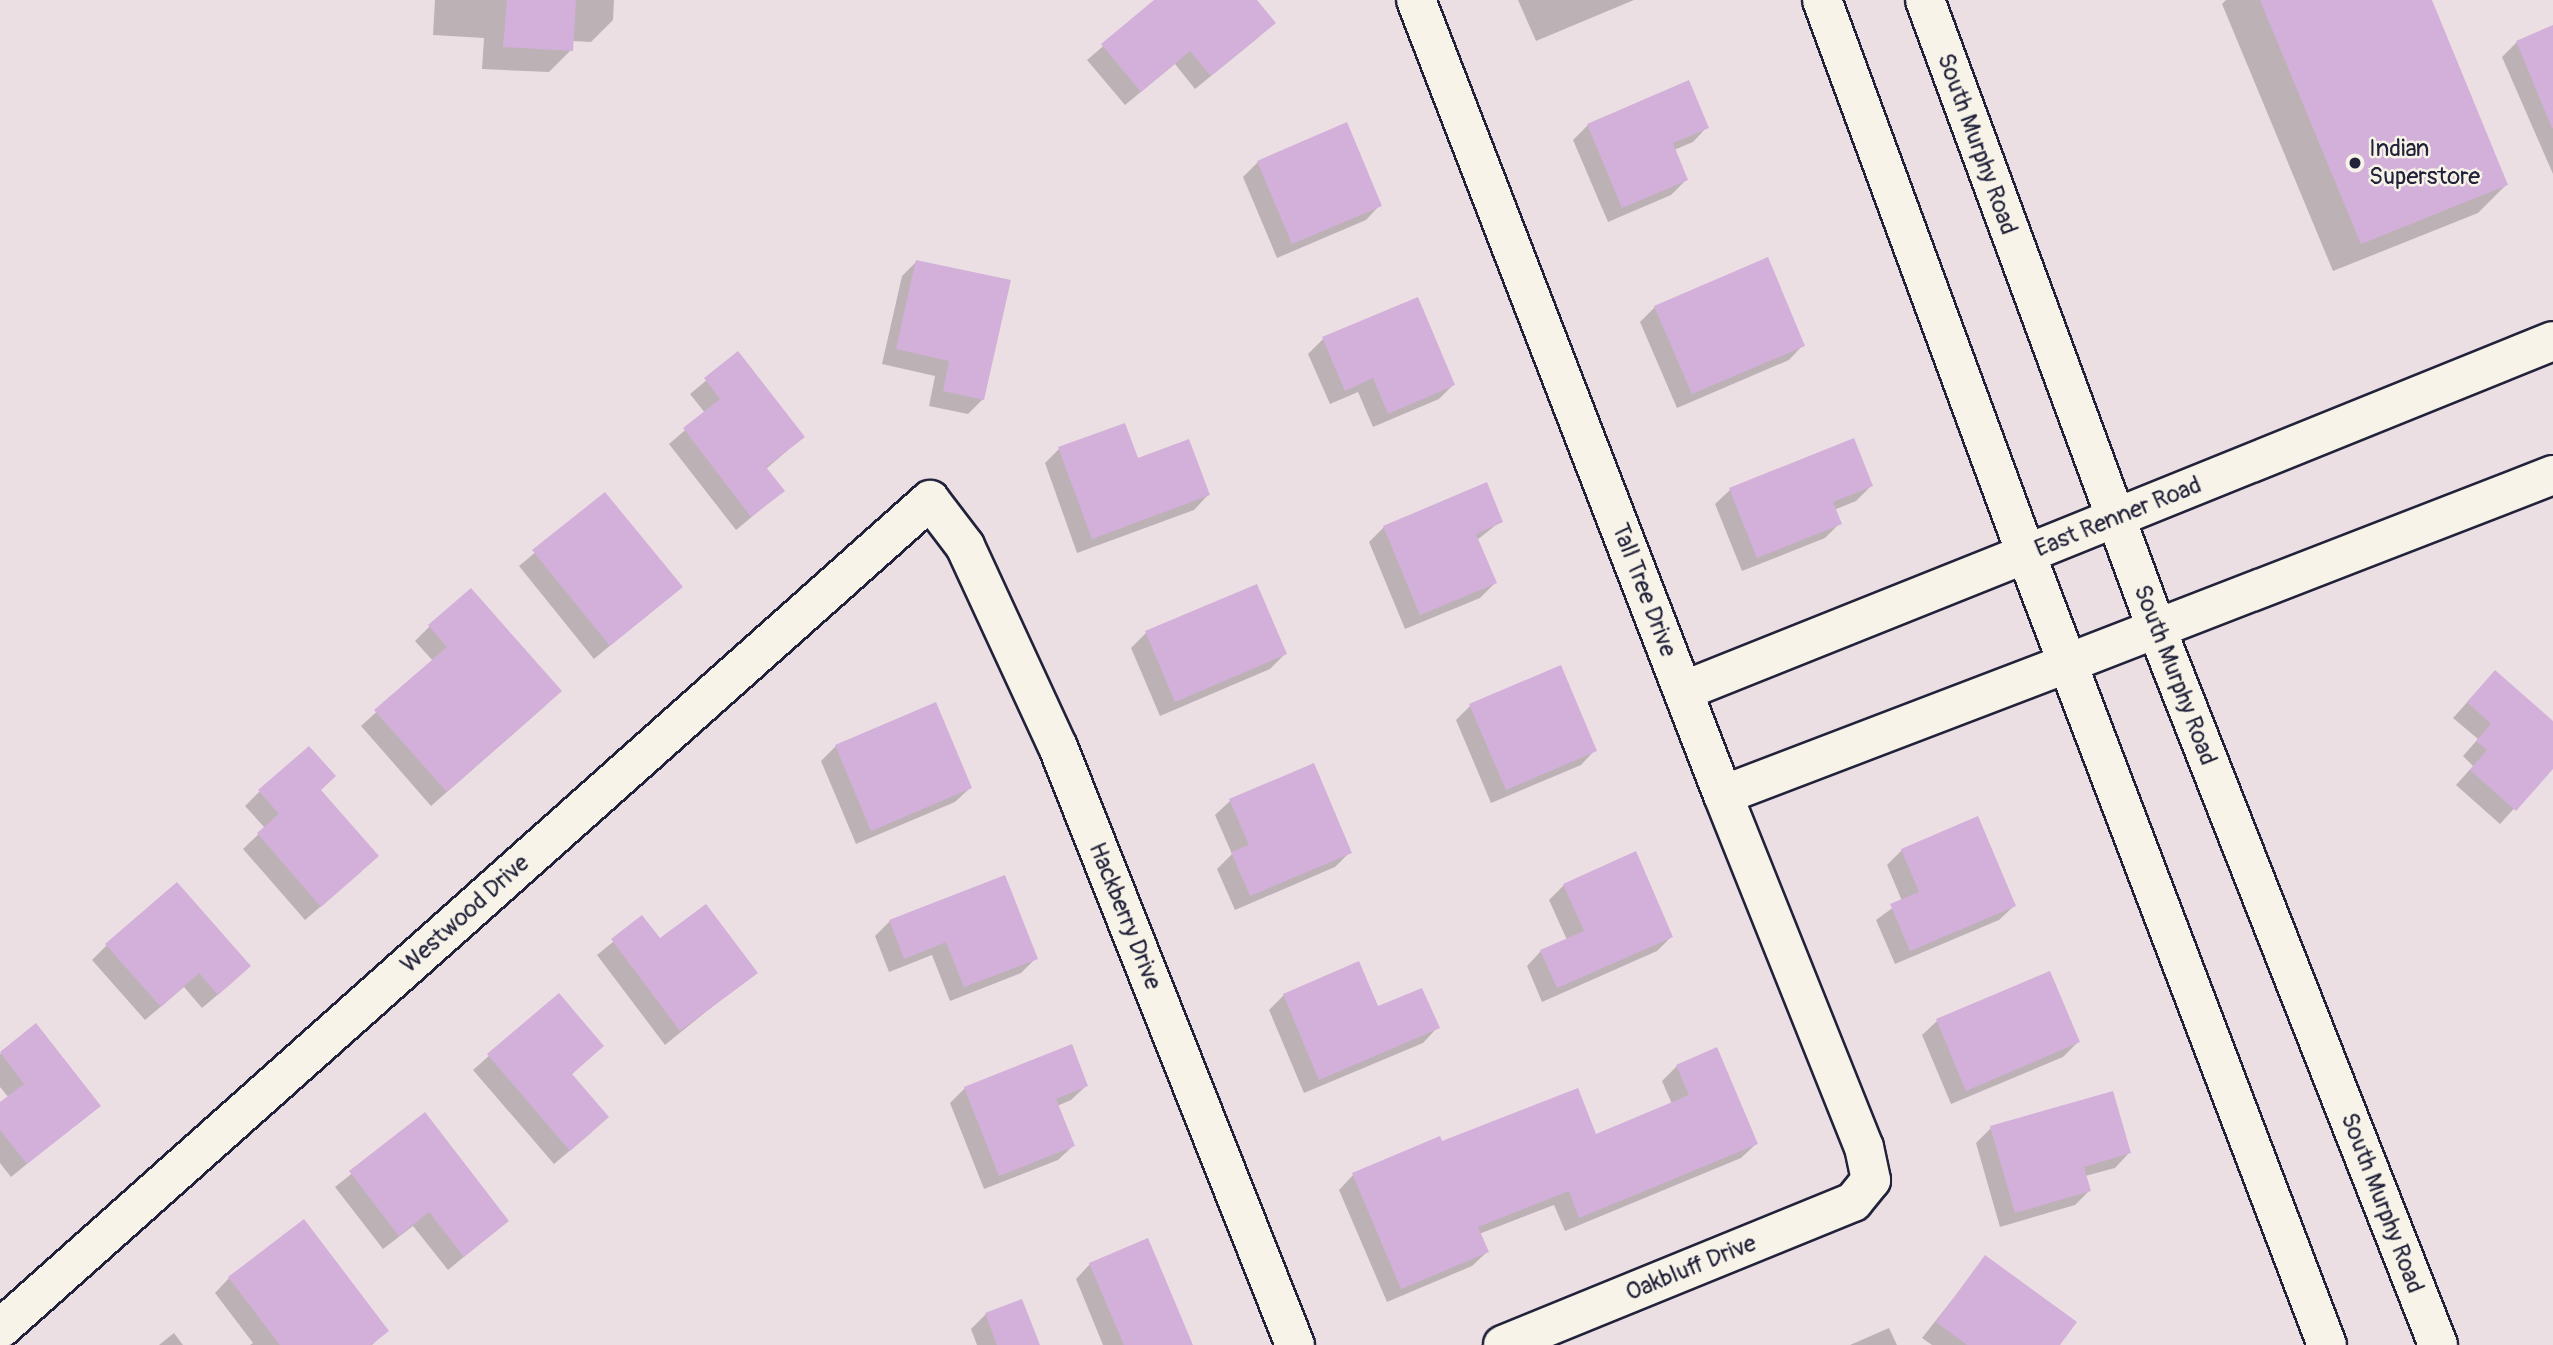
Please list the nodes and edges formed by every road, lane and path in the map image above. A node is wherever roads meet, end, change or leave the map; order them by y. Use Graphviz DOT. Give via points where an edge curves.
graph roads {
  1 [pos="1416,0"];
  2 [pos="1822,0"];
  3 [pos="1925,0"];
  4 [pos="2553,341"];
  5 [pos="2553,475"];
  6 [pos="930,500"];
  7 [pos="2117,517"];
  8 [pos="2026,554"];
  9 [pos="2157,630"];
  10 [pos="2068,663"];
  11 [pos="1683,691"];
  12 [pos="1723,795"];
  13 [pos="1871,1181"];
  14 [pos="0,1329"];
  15 [pos="1295,1345"];
  16 [pos="1503,1345"];
  17 [pos="2326,1345"];
  18 [pos="2438,1345"];
  1 -- 11 [label="street, Tall Tree Drive"];
  2 -- 8 [label="street"];
  3 -- 7 [label="street, South Murphy Road"];
  4 -- 7 [label="street, East Renner Road"];
  5 -- 9 [label="street"];
  6 -- 14 [label="street, Westwood Drive"];
  6 -- 15 [label="street, Hackberry Drive" via="965,546 1058,747"];
  7 -- 8 [label="street, East Renner Road"];
  7 -- 9 [label="street, South Murphy Road"];
  8 -- 10 [label="street"];
  8 -- 11 [label="street, East Renner Road"];
  9 -- 10 [label="street"];
  9 -- 18 [label="street, South Murphy Road"];
  10 -- 12 [label="street"];
  10 -- 17 [label="street"];
  11 -- 12 [label="street, Tall Tree Drive"];
  12 -- 13 [label="street, Tall Tree Drive" via="1864,1147"];
  13 -- 16 [label="street, Oakbluff Drive" via="1853,1202"];
}
